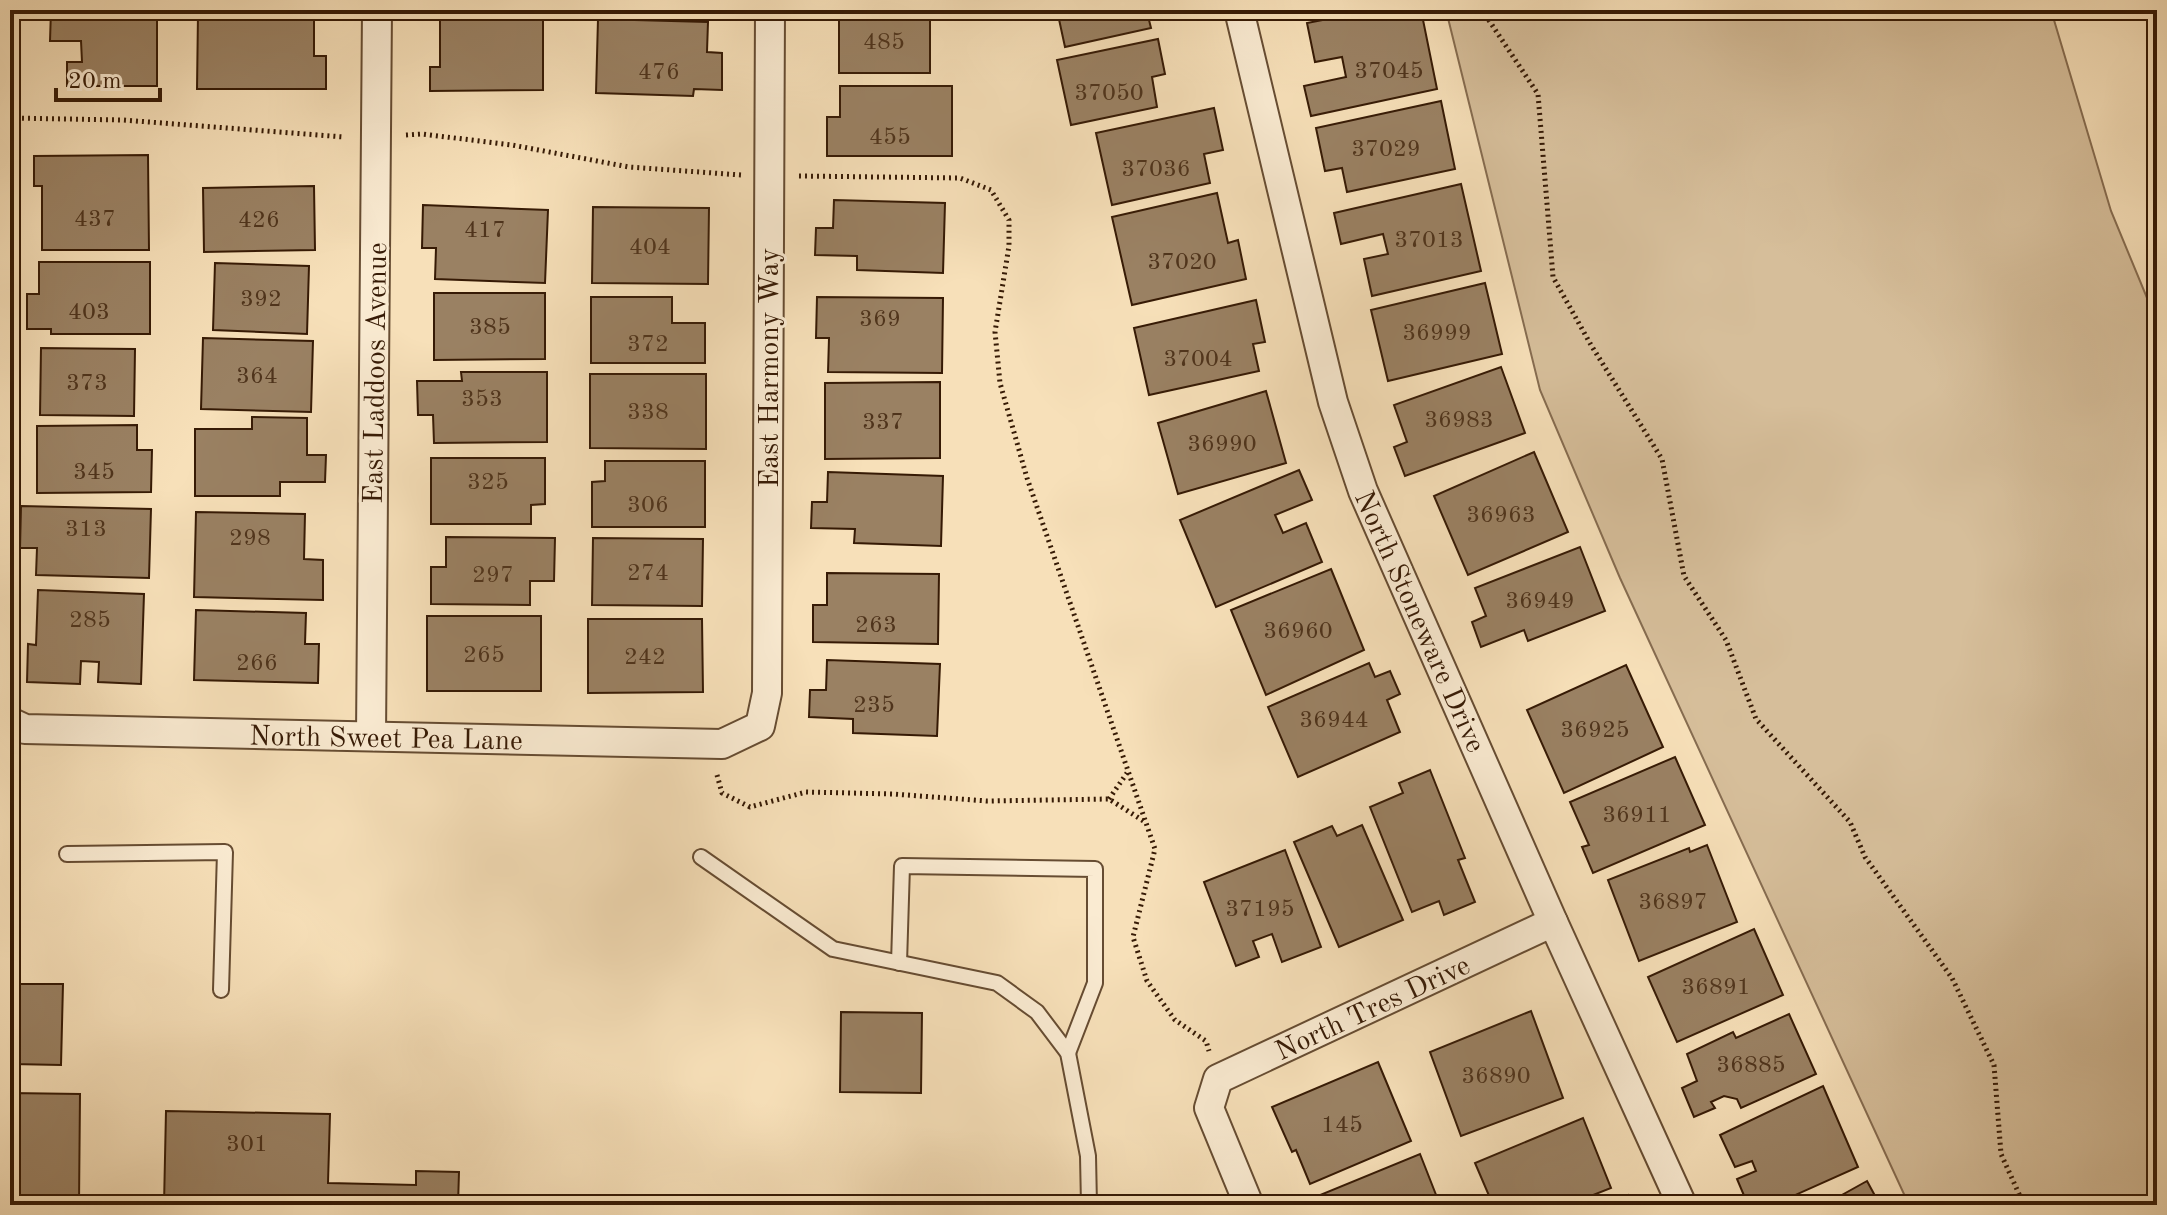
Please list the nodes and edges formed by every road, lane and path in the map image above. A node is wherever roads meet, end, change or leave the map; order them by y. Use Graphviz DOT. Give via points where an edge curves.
graph roads {
  1 [pos="377,10"];
  2 [pos="770,10"];
  3 [pos="1239,10"];
  4 [pos="1482,10"];
  5 [pos="10,722"];
  6 [pos="760,726"];
  7 [pos="371,736"];
  8 [pos="722,744"];
  9 [pos="1127,773"];
  10 [pos="1109,799"];
  11 [pos="1146,823"];
  12 [pos="67,854"];
  13 [pos="701,857"];
  14 [pos="1553,922"];
  15 [pos="899,963"];
  16 [pos="221,990"];
  17 [pos="1068,1053"];
  18 [pos="1089,1205"];
  19 [pos="1249,1205"];
  20 [pos="1682,1205"];
  21 [pos="2024,1205"];
  1 -- 7 [label="street, East Laddoos Avenue"];
  2 -- 6 [label="street, East Harmony Way" via="767,693"];
  3 -- 14 [label="street, North Stoneware Drive" via="1333,402 1363,491"];
  4 -- 21 [label="path" via="1538,94 1553,277 1662,459 1684,576 1726,640 1756,719 1850,822 1865,857 1952,978 1994,1065 2001,1154"];
  5 -- 7 [label="street, North Sweet Pea Lane" via="25,729"];
  6 -- 8 [label="street, North Sweet Pea Lane"];
  7 -- 8 [label="street, North Sweet Pea Lane"];
  8 -- 10 [label="path" via="716,778 722,793 750,807 806,792 987,801"];
  9 -- 10 [label="path"];
  10 -- 11 [label="path"];
  12 -- 16 [label="lane" via="225,852"];
  13 -- 15 [label="lane" via="833,949"];
  14 -- 19 [label="street, North Tres Drive" via="1218,1079 1209,1108"];
  14 -- 20 [label="street, North Stoneware Drive"];
  15 -- 17 [label="lane" via="997,983 1037,1012"];
  15 -- 17 [label="lane" via="902,866 1095,869 1095,983"];
  17 -- 18 [label="lane" via="1088,1156"];
}
